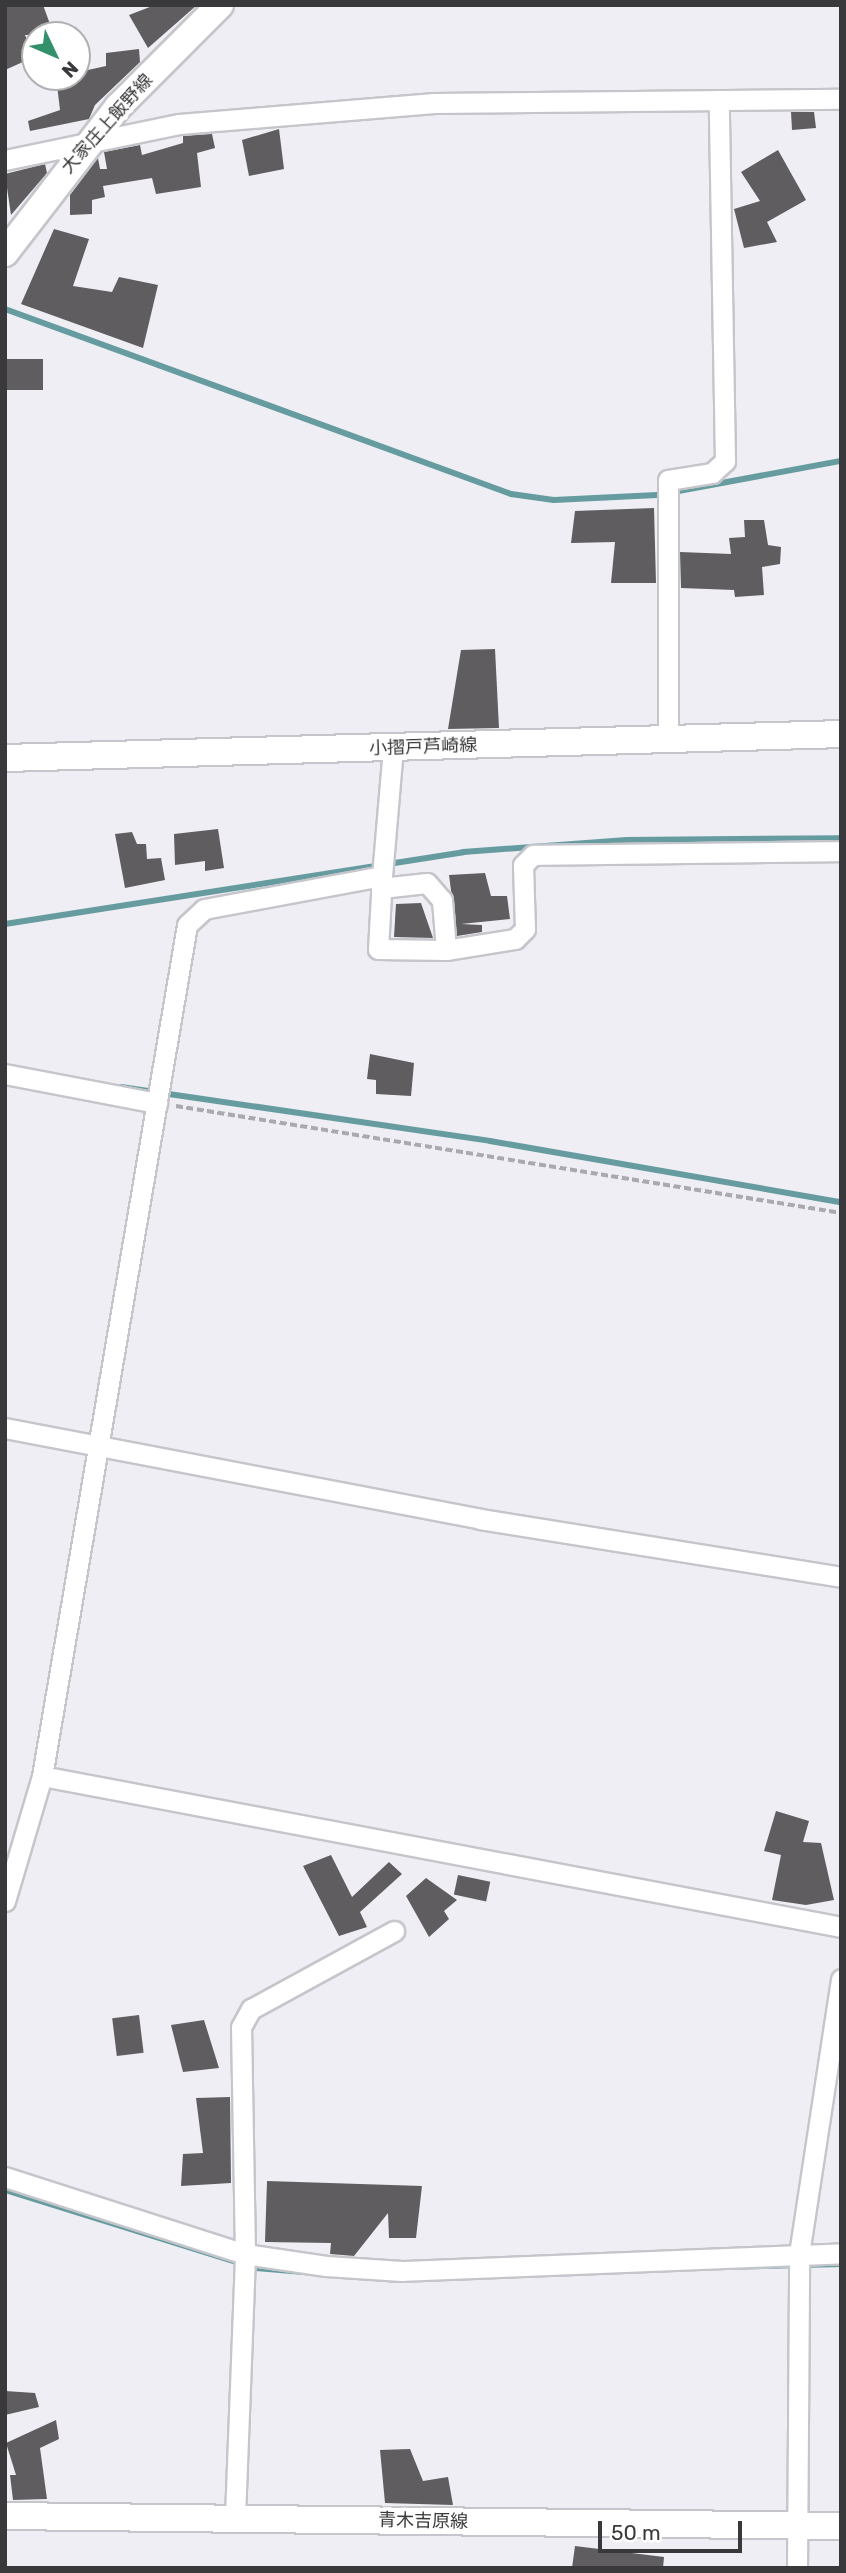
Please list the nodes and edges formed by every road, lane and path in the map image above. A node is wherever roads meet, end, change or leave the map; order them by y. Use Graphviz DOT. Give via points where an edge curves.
graph roads {
  1 [pos="220,5"];
  2 [pos="841,99"];
  3 [pos="719,100"];
  4 [pos="95,136"];
  5 [pos="5,160"];
  6 [pos="5,253"];
  7 [pos="841,734"];
  8 [pos="668,740"];
  9 [pos="393,747"];
  10 [pos="5,758"];
  11 [pos="841,851"];
  12 [pos="381,882"];
  13 [pos="446,950"];
  14 [pos="5,1074"];
  15 [pos="157,1103"];
  16 [pos="841,1213"];
  17 [pos="5,1428"];
  18 [pos="99,1450"];
  19 [pos="841,1577"];
  20 [pos="42,1776"];
  21 [pos="5,1900"];
  22 [pos="841,1927"];
  23 [pos="394,1931"];
  24 [pos="841,1979"];
  25 [pos="5,2177"];
  26 [pos="841,2253"];
  27 [pos="245,2254"];
  28 [pos="799,2254"];
  29 [pos="5,2515"];
  30 [pos="235,2516"];
  31 [pos="797,2525"];
  32 [pos="841,2526"];
  33 [pos="797,2568"];
  1 -- 4 [label="main road, 大家庄上飯野線"];
  2 -- 3 [label="street"];
  3 -- 4 [label="street" via="434,103"];
  3 -- 8 [label="street" via="725,461 712,473 668,480"];
  4 -- 5 [label="street"];
  4 -- 6 [label="main road, 大家庄上飯野線"];
  7 -- 8 [label="main road, 小摺戸芦崎線"];
  8 -- 9 [label="main road, 小摺戸芦崎線"];
  9 -- 10 [label="main road, 小摺戸芦崎線"];
  9 -- 12 [label="street"];
  11 -- 13 [label="street" via="533,855 523,864 525,929 515,939"];
  12 -- 13 [label="street" via="427,883 442,900"];
  12 -- 13 [label="street" via="378,949"];
  12 -- 15 [label="street" via="204,909 187,925"];
  14 -- 15 [label="street"];
  15 -- 16 [label="path"];
  15 -- 18 [label="street"];
  17 -- 18 [label="street"];
  18 -- 19 [label="street"];
  18 -- 20 [label="street"];
  20 -- 21 [label="street"];
  20 -- 22 [label="street"];
  23 -- 27 [label="street" via="251,2008 241,2027"];
  24 -- 28 [label="street"];
  25 -- 27 [label="street"];
  26 -- 28 [label="street"];
  27 -- 28 [label="street" via="402,2271"];
  27 -- 30 [label="street"];
  28 -- 31 [label="street"];
  29 -- 30 [label="main road, 青木吉原線"];
  30 -- 31 [label="main road, 青木吉原線"];
  31 -- 32 [label="main road, 青木吉原線"];
  31 -- 33 [label="street"];
}
